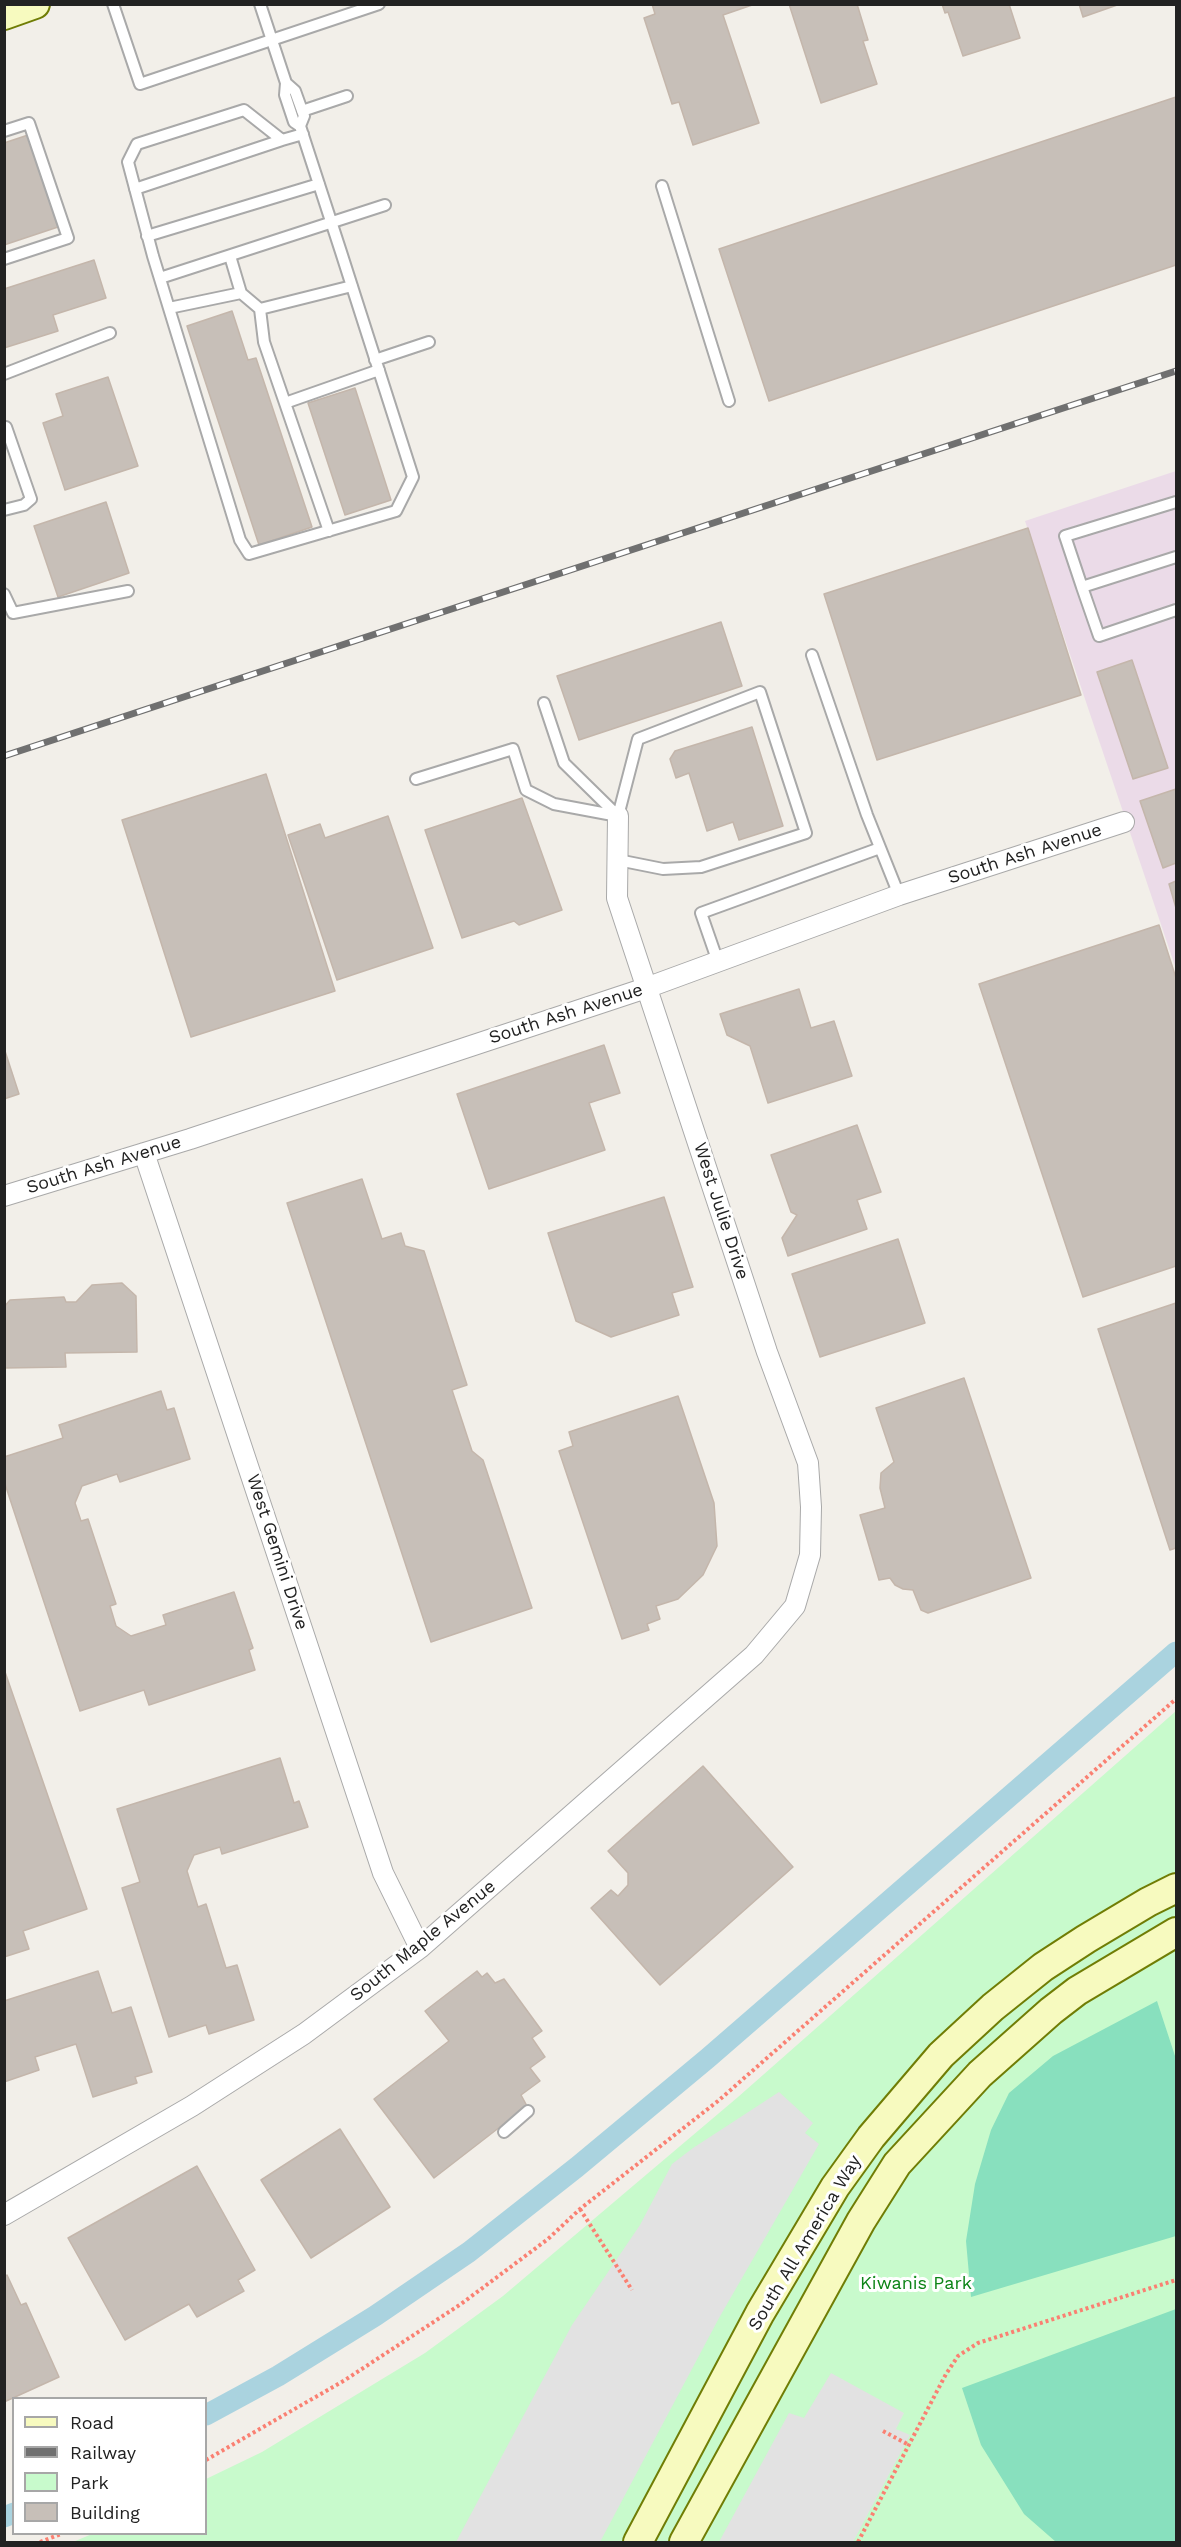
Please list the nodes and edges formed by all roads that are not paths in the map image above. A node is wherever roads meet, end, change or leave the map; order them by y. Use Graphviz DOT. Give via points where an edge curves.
graph roads {
  1 [pos="113,4"];
  2 [pos="260,4"];
  3 [pos="379,4"];
  4 [pos="271,40"];
  5 [pos="286,83"];
  6 [pos="347,96"];
  7 [pos="302,111"];
  8 [pos="301,130"];
  9 [pos="4,131"];
  10 [pos="282,140"];
  11 [pos="319,184"];
  12 [pos="662,186"];
  13 [pos="135,189"];
  14 [pos="385,205"];
  15 [pos="332,224"];
  16 [pos="147,236"];
  17 [pos="230,256"];
  18 [pos="4,259"];
  19 [pos="160,278"];
  20 [pos="352,286"];
  21 [pos="241,293"];
  22 [pos="169,308"];
  23 [pos="260,309"];
  24 [pos="110,333"];
  25 [pos="429,342"];
  26 [pos="377,365"];
  27 [pos="4,374"];
  28 [pos="729,401"];
  29 [pos="285,403"];
  30 [pos="6,427"];
  31 [pos="1176,502"];
  32 [pos="4,510"];
  33 [pos="329,531"];
  34 [pos="1176,557"];
  35 [pos="1082,587"];
  36 [pos="128,591"];
  37 [pos="4,594"];
  38 [pos="1176,610"];
  39 [pos="812,655"];
  40 [pos="544,703"];
  41 [pos="416,779"];
  42 [pos="618,816"];
  43 [pos="1124,822"];
  44 [pos="880,848"];
  45 [pos="618,860"];
  46 [pos="899,895"];
  47 [pos="718,962"];
  48 [pos="646,988"];
  49 [pos="144,1153"];
  50 [pos="4,1196"];
  51 [pos="795,1606"];
  52 [pos="1176,1888"];
  53 [pos="1176,1932"];
  54 [pos="420,1948"];
  55 [pos="528,2111"];
  56 [pos="504,2132"];
  57 [pos="4,2215"];
  58 [pos="738,2354"];
  59 [pos="775,2376"];
  60 [pos="638,2542"];
  61 [pos="684,2542"];
  1 -- 4 [label="lane" via="140,84"];
  2 -- 4 [label="lane"];
  3 -- 4 [label="lane"];
  4 -- 5 [label="lane"];
  5 -- 7 [label="lane" via="295,91"];
  5 -- 8 [label="lane" via="285,95 294,122"];
  6 -- 7 [label="lane"];
  7 -- 8 [label="lane"];
  8 -- 10 [label="lane"];
  8 -- 11 [label="lane"];
  9 -- 18 [label="lane" via="29,123 68,238"];
  10 -- 13 [label="lane"];
  10 -- 13 [label="lane" via="244,110 137,144 128,162"];
  11 -- 15 [label="lane"];
  11 -- 16 [label="lane"];
  12 -- 28 [label="lane"];
  13 -- 16 [label="lane"];
  14 -- 15 [label="lane"];
  15 -- 17 [label="lane"];
  15 -- 20 [label="lane"];
  16 -- 19 [label="lane"];
  17 -- 19 [label="lane"];
  17 -- 21 [label="lane"];
  19 -- 22 [label="lane"];
  20 -- 23 [label="lane"];
  20 -- 26 [label="lane"];
  21 -- 22 [label="lane"];
  21 -- 23 [label="lane"];
  22 -- 33 [label="lane" via="240,540 249,554"];
  23 -- 29 [label="lane" via="264,342"];
  24 -- 27 [label="lane"];
  25 -- 26 [label="lane"];
  26 -- 29 [label="lane"];
  26 -- 33 [label="lane" via="413,477 396,511"];
  29 -- 33 [label="lane"];
  30 -- 32 [label="lane" via="31,499"];
  31 -- 35 [label="lane" via="1065,536"];
  34 -- 35 [label="lane"];
  35 -- 38 [label="lane" via="1098,636"];
  36 -- 37 [label="lane" via="13,613"];
  39 -- 44 [label="lane"];
  40 -- 42 [label="lane" via="564,763"];
  41 -- 42 [label="lane" via="513,749 526,790 554,804"];
  42 -- 45 [label="street, West Julie Drive"];
  42 -- 45 [label="lane" via="638,739 760,692 806,833 701,867 663,869"];
  43 -- 46 [label="street, South Ash Avenue"];
  44 -- 46 [label="lane"];
  44 -- 47 [label="lane" via="701,913"];
  45 -- 48 [label="street, West Julie Drive" via="617,898"];
  46 -- 47 [label="street, South Ash Avenue"];
  47 -- 48 [label="street, South Ash Avenue"];
  48 -- 49 [label="street, South Ash Avenue"];
  48 -- 51 [label="street, West Julie Drive" via="808,1463 810,1555"];
  49 -- 50 [label="street, South Ash Avenue"];
  49 -- 54 [label="street, West Gemini Drive" via="383,1873"];
  51 -- 54 [label="street, South Maple Avenue" via="754,1655"];
  52 -- 58 [label="street, South All America Way" via="1043,1967 941,2055 871,2137 835,2187"];
  53 -- 59 [label="street, South All America Way" via="1077,1991 1051,2011 941,2115 897,2164"];
  54 -- 57 [label="street, South Maple Avenue" via="304,2034 192,2106"];
  55 -- 56 [label="lane"];
  58 -- 59 [label="street"];
  58 -- 60 [label="street, South All America Way"];
  59 -- 61 [label="street, South All America Way"];
}
